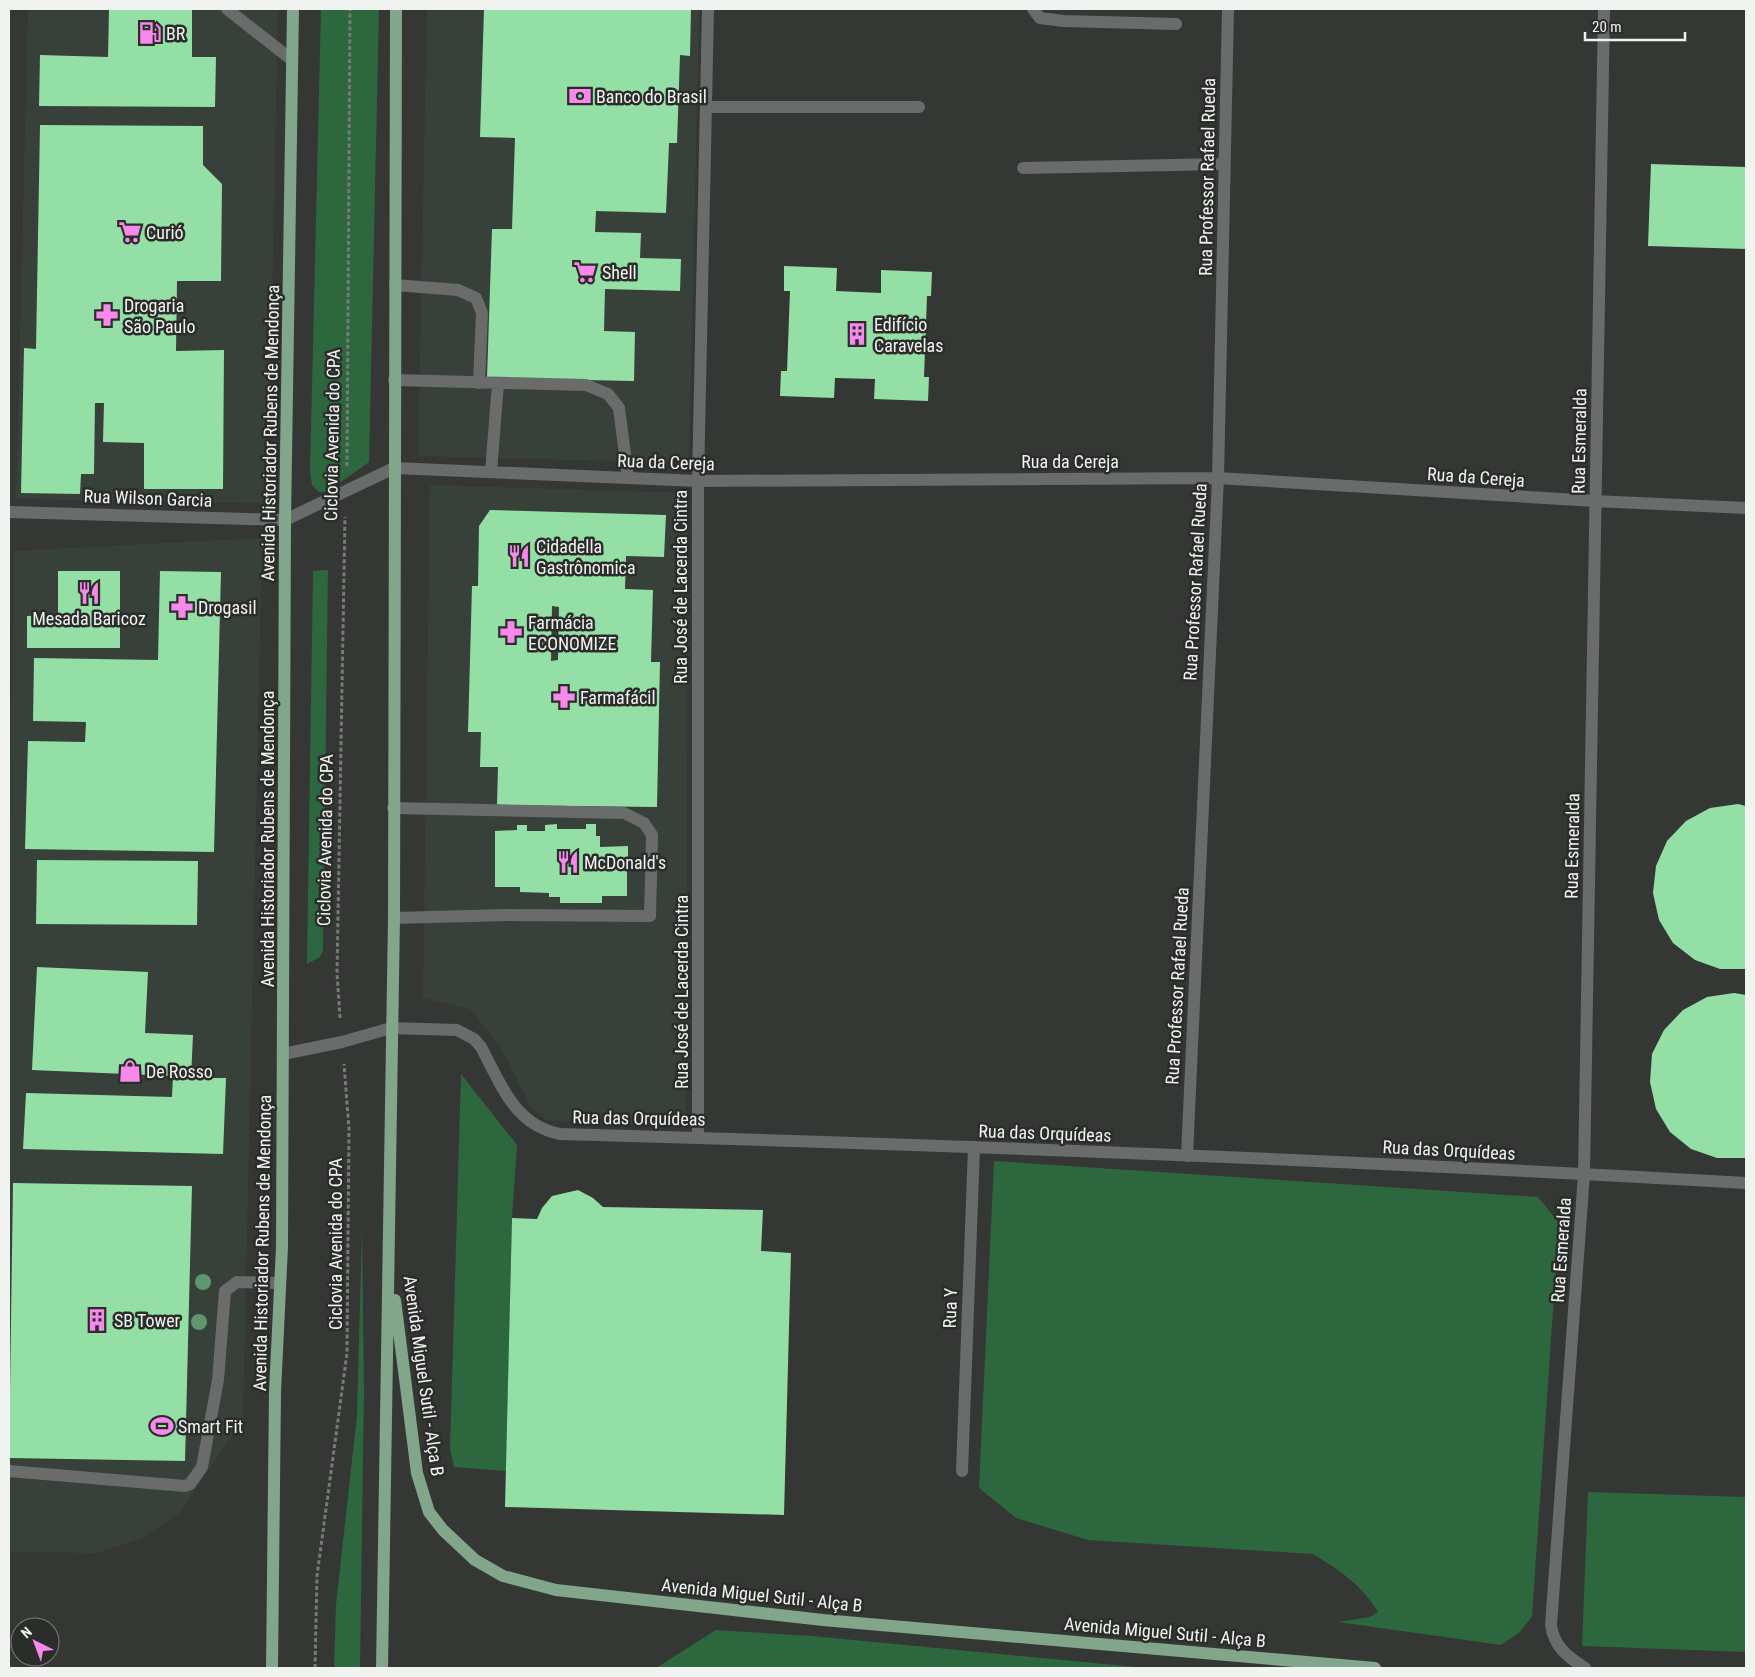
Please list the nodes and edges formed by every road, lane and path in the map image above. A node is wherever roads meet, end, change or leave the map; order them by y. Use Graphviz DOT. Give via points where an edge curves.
graph roads {
  1 [pos="227,9"];
  2 [pos="293,9"];
  3 [pos="350,9"];
  4 [pos="396,9"];
  5 [pos="708,9"];
  6 [pos="1033,9"];
  7 [pos="1228,9"];
  8 [pos="1604,9"];
  9 [pos="1176,24"];
  10 [pos="292,60"];
  11 [pos="706,107"];
  12 [pos="919,107"];
  13 [pos="1224,164"];
  14 [pos="1023,168"];
  15 [pos="395,285"];
  16 [pos="394,380"];
  17 [pos="479,383"];
  18 [pos="498,383"];
  19 [pos="394,468"];
  20 [pos="491,472"];
  21 [pos="628,478"];
  22 [pos="1218,478"];
  23 [pos="698,481"];
  24 [pos="347,490"];
  25 [pos="1595,502"];
  26 [pos="1746,508"];
  27 [pos="9,512"];
  28 [pos="285,520"];
  29 [pos="393,808"];
  30 [pos="394,918"];
  31 [pos="391,1028"];
  32 [pos="342,1042"];
  33 [pos="283,1054"];
  34 [pos="698,1136"];
  35 [pos="974,1147"];
  36 [pos="1187,1156"];
  37 [pos="1584,1174"];
  38 [pos="1746,1183"];
  39 [pos="390,1256"];
  40 [pos="280,1284"];
  41 [pos="9,1471"];
  42 [pos="962,1471"];
  43 [pos="272,1668"];
  44 [pos="315,1668"];
  45 [pos="382,1668"];
  46 [pos="1375,1668"];
  47 [pos="1585,1668"];
  1 -- 10 [label="street"];
  2 -- 10 [label="main road, Avenida Historiador Rubens de Mendonça"];
  3 -- 24 [label="path, Ciclovia Avenida do CPA"];
  4 -- 15 [label="main road"];
  5 -- 11 [label="street, Rua José de Lacerda Cintra"];
  6 -- 9 [label="street" via="1040,18 1064,22"];
  7 -- 13 [label="street, Rua Professor Rafael Rueda"];
  8 -- 25 [label="street, Rua Esmeralda"];
  10 -- 28 [label="main road, Avenida Historiador Rubens de Mendonça"];
  11 -- 12 [label="street"];
  11 -- 23 [label="street, Rua José de Lacerda Cintra"];
  13 -- 14 [label="street"];
  13 -- 22 [label="street, Rua Professor Rafael Rueda"];
  15 -- 16 [label="main road"];
  15 -- 17 [label="street" via="458,290 476,298 482,314"];
  16 -- 17 [label="street"];
  16 -- 19 [label="main road"];
  17 -- 18 [label="street"];
  18 -- 20 [label="street"];
  18 -- 21 [label="street" via="586,386 608,394 619,408"];
  19 -- 20 [label="street, Rua da Cereja"];
  19 -- 24 [label="street"];
  19 -- 29 [label="main road"];
  20 -- 21 [label="street, Rua da Cereja"];
  21 -- 23 [label="street, Rua da Cereja"];
  22 -- 23 [label="street, Rua da Cereja"];
  22 -- 25 [label="street, Rua da Cereja"];
  22 -- 36 [label="street, Rua Professor Rafael Rueda"];
  23 -- 34 [label="street, Rua José de Lacerda Cintra"];
  24 -- 28 [label="street"];
  24 -- 32 [label="path, Ciclovia Avenida do CPA" via="336,973"];
  25 -- 26 [label="street, Rua da Cereja"];
  25 -- 37 [label="street, Rua Esmeralda"];
  27 -- 28 [label="street, Rua Wilson Garcia"];
  28 -- 33 [label="main road, Avenida Historiador Rubens de Mendonça"];
  29 -- 30 [label="main road"];
  29 -- 30 [label="street" via="624,814 644,822 652,835 650,916"];
  30 -- 31 [label="main road"];
  31 -- 32 [label="street, Rua das Orquídeas"];
  31 -- 34 [label="street, Rua das Orquídeas" via="448,1029 474,1039 523,1118 545,1131 560,1134"];
  31 -- 39 [label="main road"];
  32 -- 33 [label="street, Rua das Orquídeas"];
  32 -- 44 [label="path, Ciclovia Avenida do CPA" via="349,1130 348,1353 317,1576"];
  33 -- 40 [label="main road, Avenida Historiador Rubens de Mendonça"];
  34 -- 35 [label="street, Rua das Orquídeas"];
  35 -- 36 [label="street, Rua das Orquídeas"];
  35 -- 42 [label="street, Rua Y"];
  36 -- 37 [label="street, Rua das Orquídeas"];
  37 -- 38 [label="street, Rua das Orquídeas"];
  37 -- 47 [label="street, Rua Esmeralda" via="1551,1625 1555,1642 1563,1653"];
  39 -- 45 [label="main road" via="384,1427"];
  39 -- 46 [label="main road, Avenida Miguel Sutil - Alça B" via="417,1473 429,1512 475,1560 504,1576 556,1590 823,1620"];
  40 -- 41 [label="street" via="237,1282 225,1291 218,1380 202,1467 190,1484"];
  40 -- 43 [label="main road, Avenida Historiador Rubens de Mendonça"];
}
